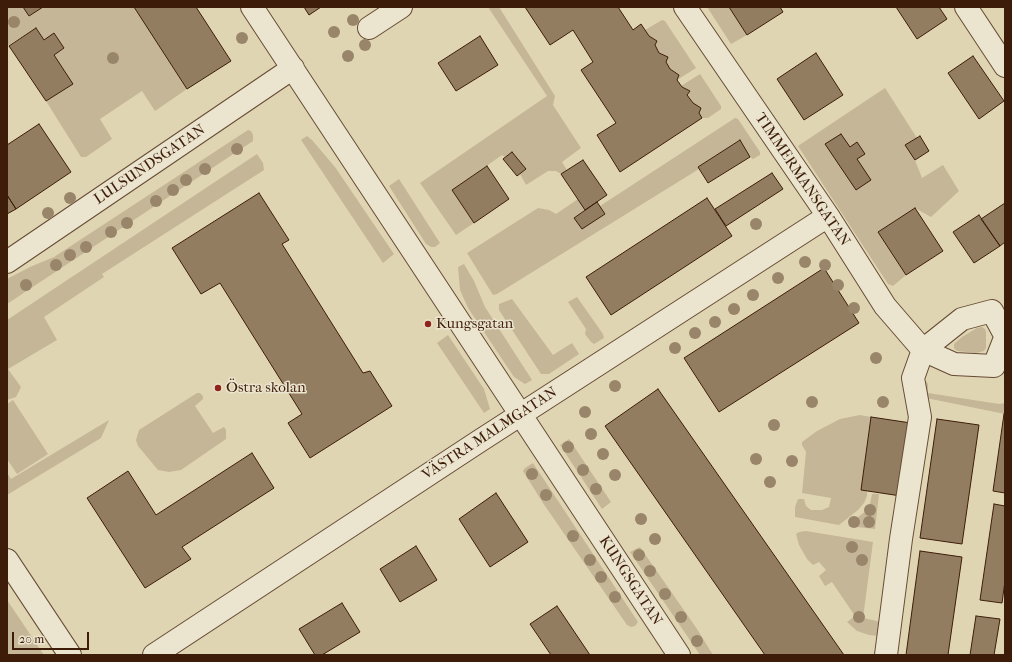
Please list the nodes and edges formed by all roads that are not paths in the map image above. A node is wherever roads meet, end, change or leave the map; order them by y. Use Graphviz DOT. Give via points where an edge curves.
graph roads {
  1 [pos="252,7"];
  2 [pos="401,7"];
  3 [pos="685,7"];
  4 [pos="966,7"];
  5 [pos="370,28"];
  6 [pos="1005,66"];
  7 [pos="293,68"];
  8 [pos="828,216"];
  9 [pos="7,262"];
  10 [pos="1005,336"];
  11 [pos="923,350"];
  12 [pos="521,414"];
  13 [pos="7,560"];
  14 [pos="70,655"];
  15 [pos="154,655"];
  16 [pos="678,655"];
  17 [pos="886,655"];
  1 -- 7 [label="street, KUNGSGATAN"];
  2 -- 5 [label="street"];
  3 -- 8 [label="street, TIMMERMANSGATAN"];
  4 -- 6 [label="street"];
  7 -- 9 [label="street, LULSUNDSGATAN"];
  7 -- 12 [label="street, KUNGSGATAN"];
  8 -- 11 [label="street, TIMMERMANSGATAN" via="885,306"];
  8 -- 12 [label="street, VÄSTRA MALMGATAN"];
  10 -- 11 [label="street" via="994,366 954,364"];
  10 -- 11 [label="street" via="992,310 962,319"];
  11 -- 17 [label="street" via="913,378 920,417"];
  12 -- 15 [label="street, VÄSTRA MALMGATAN"];
  12 -- 16 [label="street, KUNGSGATAN"];
  13 -- 14 [label="street"];
}
